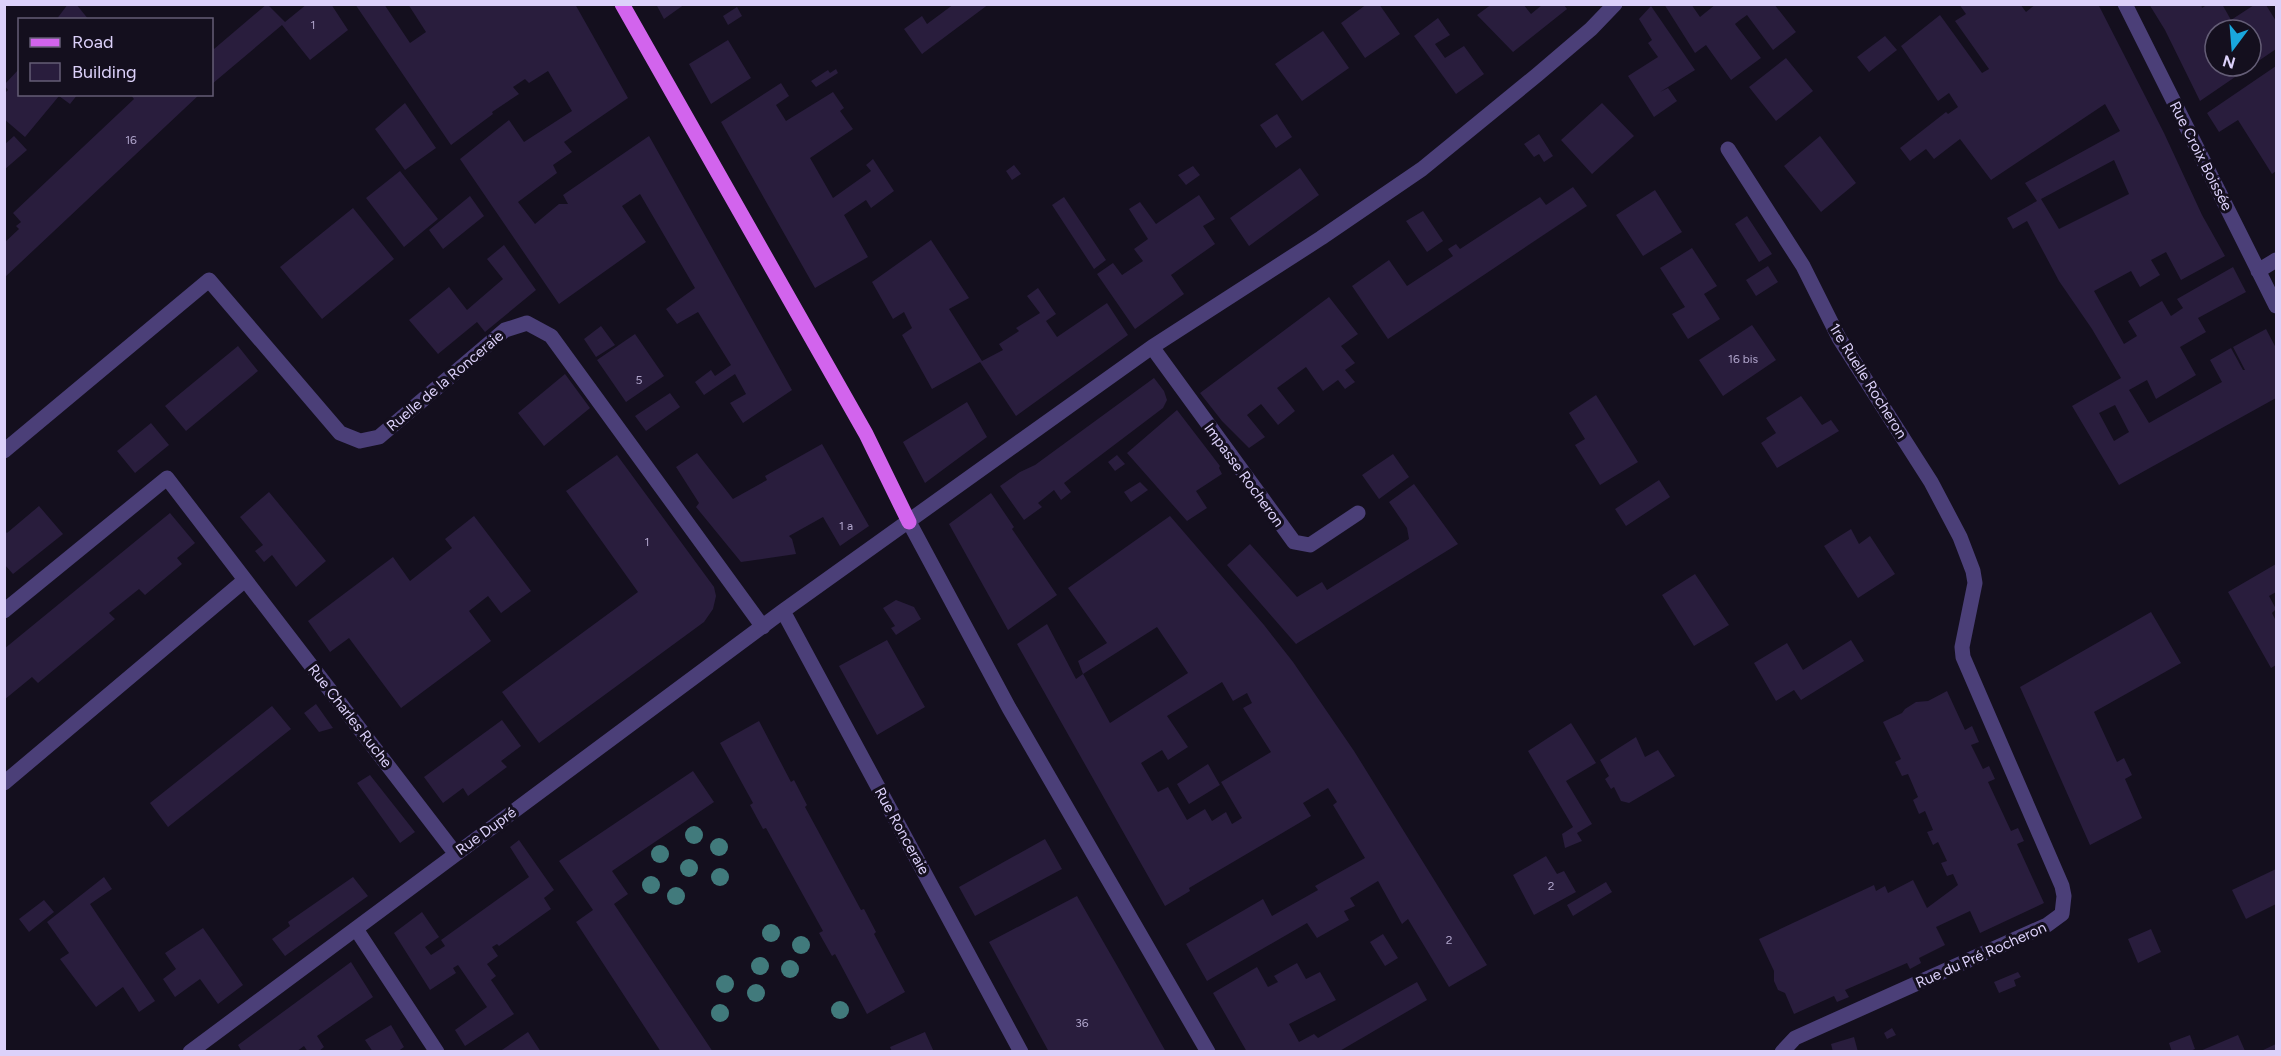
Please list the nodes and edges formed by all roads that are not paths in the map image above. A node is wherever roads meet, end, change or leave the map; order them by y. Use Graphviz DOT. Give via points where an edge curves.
graph roads {
  1 [pos="622,4"];
  2 [pos="1615,4"];
  3 [pos="2125,4"];
  4 [pos="1728,149"];
  5 [pos="2277,260"];
  6 [pos="2258,271"];
  7 [pos="2277,306"];
  8 [pos="1152,347"];
  9 [pos="4,451"];
  10 [pos="1358,513"];
  11 [pos="909,522"];
  12 [pos="245,580"];
  13 [pos="4,610"];
  14 [pos="783,611"];
  15 [pos="1965,624"];
  16 [pos="763,627"];
  17 [pos="4,783"];
  18 [pos="455,853"];
  19 [pos="356,929"];
  20 [pos="190,1052"];
  21 [pos="436,1052"];
  22 [pos="1021,1052"];
  23 [pos="1208,1052"];
  24 [pos="1782,1052"];
  1 -- 11 [label="main road" via="866,434"];
  2 -- 8 [label="street, Rue Dupré" via="1591,29 1422,169"];
  3 -- 6 [label="street, Rue Croix Boissée"];
  4 -- 15 [label="street, 1re Ruelle Rocheron" via="1803,266 1839,338 1931,482 1960,537 1975,583"];
  5 -- 6 [label="street"];
  6 -- 7 [label="street, Rue Croix Boissée"];
  8 -- 10 [label="street, Impasse Rocheron" via="1294,542 1310,545"];
  8 -- 11 [label="street, Rue Dupré"];
  9 -- 16 [label="street, Ruelle de la Ronceraie" via="209,280 340,433 360,441 379,436 505,330 527,323 551,336"];
  11 -- 14 [label="street, Rue Dupré"];
  11 -- 23 [label="street" via="1009,708"];
  12 -- 13 [label="street, Rue Charles Ruche" via="167,478"];
  12 -- 17 [label="street"];
  12 -- 18 [label="street, Rue Charles Ruche"];
  14 -- 16 [label="street, Rue Dupré"];
  14 -- 22 [label="street, Rue Ronceraie"];
  15 -- 24 [label="street, Rue du Pré Rocheron" via="1963,657 2062,886 2062,914 2047,925 1795,1038"];
  16 -- 18 [label="street, Rue Dupré"];
  18 -- 19 [label="street, Rue Dupré"];
  19 -- 20 [label="street, Rue Dupré"];
  19 -- 21 [label="street"];
}
